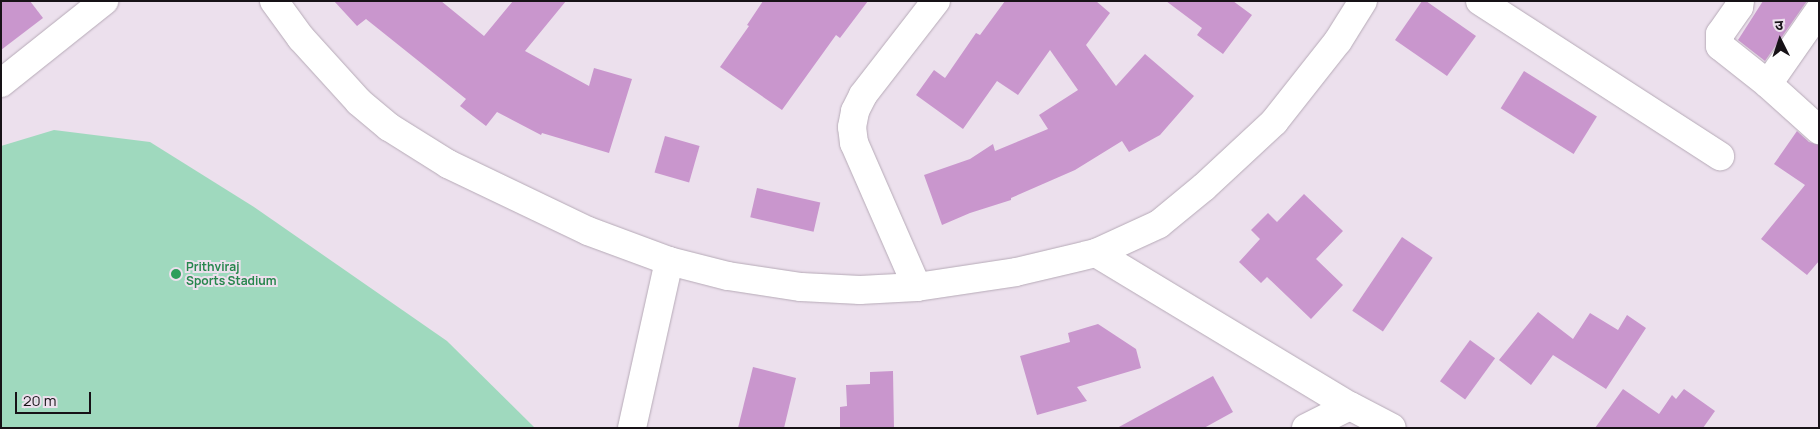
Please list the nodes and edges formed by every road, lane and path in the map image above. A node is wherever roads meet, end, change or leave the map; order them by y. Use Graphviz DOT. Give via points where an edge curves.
graph roads {
  1 [pos="104,1"];
  2 [pos="274,1"];
  3 [pos="936,1"];
  4 [pos="1363,1"];
  5 [pos="1480,1"];
  6 [pos="1740,1"];
  7 [pos="1819,11"];
  8 [pos="1,83"];
  9 [pos="1768,84"];
  10 [pos="1819,130"];
  11 [pos="1720,156"];
  12 [pos="1096,253"];
  13 [pos="669,261"];
  14 [pos="917,287"];
  15 [pos="1350,406"];
  16 [pos="632,428"];
  17 [pos="1306,428"];
  18 [pos="1392,428"];
  1 -- 8 [label="street"];
  2 -- 13 [label="street" via="332,73 389,127 465,172 588,231"];
  3 -- 14 [label="street" via="863,94 852,127 854,143"];
  4 -- 12 [label="street" via="1338,41 1274,122 1159,224"];
  5 -- 11 [label="street"];
  6 -- 9 [label="street" via="1720,34 1720,46"];
  7 -- 9 [label="street"];
  9 -- 10 [label="street"];
  12 -- 14 [label="street" via="1016,272"];
  12 -- 15 [label="street"];
  13 -- 14 [label="street" via="728,276 801,287 860,290"];
  13 -- 16 [label="street"];
  15 -- 17 [label="street"];
  15 -- 18 [label="street"];
}
